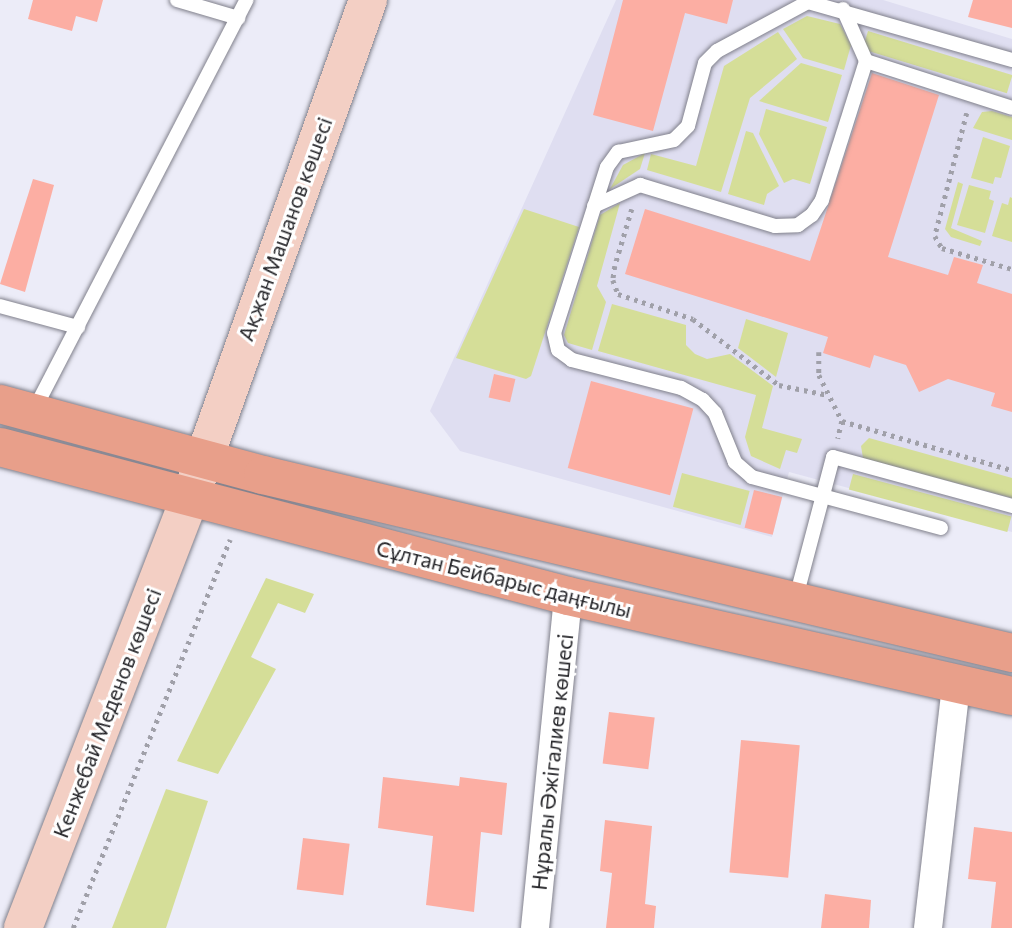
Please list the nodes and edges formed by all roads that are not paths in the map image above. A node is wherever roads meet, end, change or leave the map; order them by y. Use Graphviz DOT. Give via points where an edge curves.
graph roads {
  1 [pos="177,0"];
  2 [pos="247,0"];
  3 [pos="368,0"];
  4 [pos="844,9"];
  5 [pos="238,18"];
  6 [pos="1012,60"];
  7 [pos="866,61"];
  8 [pos="1012,108"];
  9 [pos="594,206"];
  10 [pos="0,306"];
  11 [pos="78,327"];
  12 [pos="17,408"];
  13 [pos="0,447"];
  14 [pos="202,458"];
  15 [pos="822,495"];
  16 [pos="190,498"];
  17 [pos="1012,506"];
  18 [pos="941,528"];
  19 [pos="568,596"];
  20 [pos="794,604"];
  21 [pos="1012,653"];
  22 [pos="956,686"];
  23 [pos="1012,696"];
  24 [pos="23,928"];
  25 [pos="535,928"];
  26 [pos="928,928"];
  1 -- 5 [label="lane"];
  2 -- 5 [label="lane"];
  3 -- 14 [label="street, Ақжан Машанов көшесі"];
  4 -- 6 [label="lane"];
  4 -- 7 [label="lane"];
  4 -- 9 [label="lane" via="808,2 717,51 705,63 688,126 674,140 618,152 607,167"];
  5 -- 11 [label="lane"];
  7 -- 8 [label="lane"];
  7 -- 9 [label="lane" via="822,200 798,225 775,226 640,185"];
  9 -- 15 [label="lane" via="554,333 558,351 572,360 681,388 703,400 715,413 735,462 752,477"];
  10 -- 11 [label="lane"];
  11 -- 12 [label="lane"];
  12 -- 14 [label="main road, Сұлтан Бейбарыс даңғылы"];
  13 -- 16 [label="main road, Сұлтан Бейбарыс даңғылы"];
  14 -- 16 [label="street, Ақжан Машанов көшесі"];
  14 -- 20 [label="main road, Сұлтан Бейбарыс даңғылы"];
  15 -- 17 [label="lane" via="833,457"];
  15 -- 18 [label="lane"];
  15 -- 20 [label="lane"];
  16 -- 19 [label="main road, Сұлтан Бейбарыс даңғылы"];
  16 -- 24 [label="street, Кенжебай Меденов көшесі"];
  19 -- 22 [label="main road, Сұлтан Бейбарыс даңғылы"];
  19 -- 25 [label="street, Нұралы Әжiгалиев көшесi"];
  20 -- 21 [label="main road, Сұлтан Бейбарыс даңғылы"];
  22 -- 23 [label="main road, Сұлтан Бейбарыс даңғылы"];
  22 -- 26 [label="street"];
}
